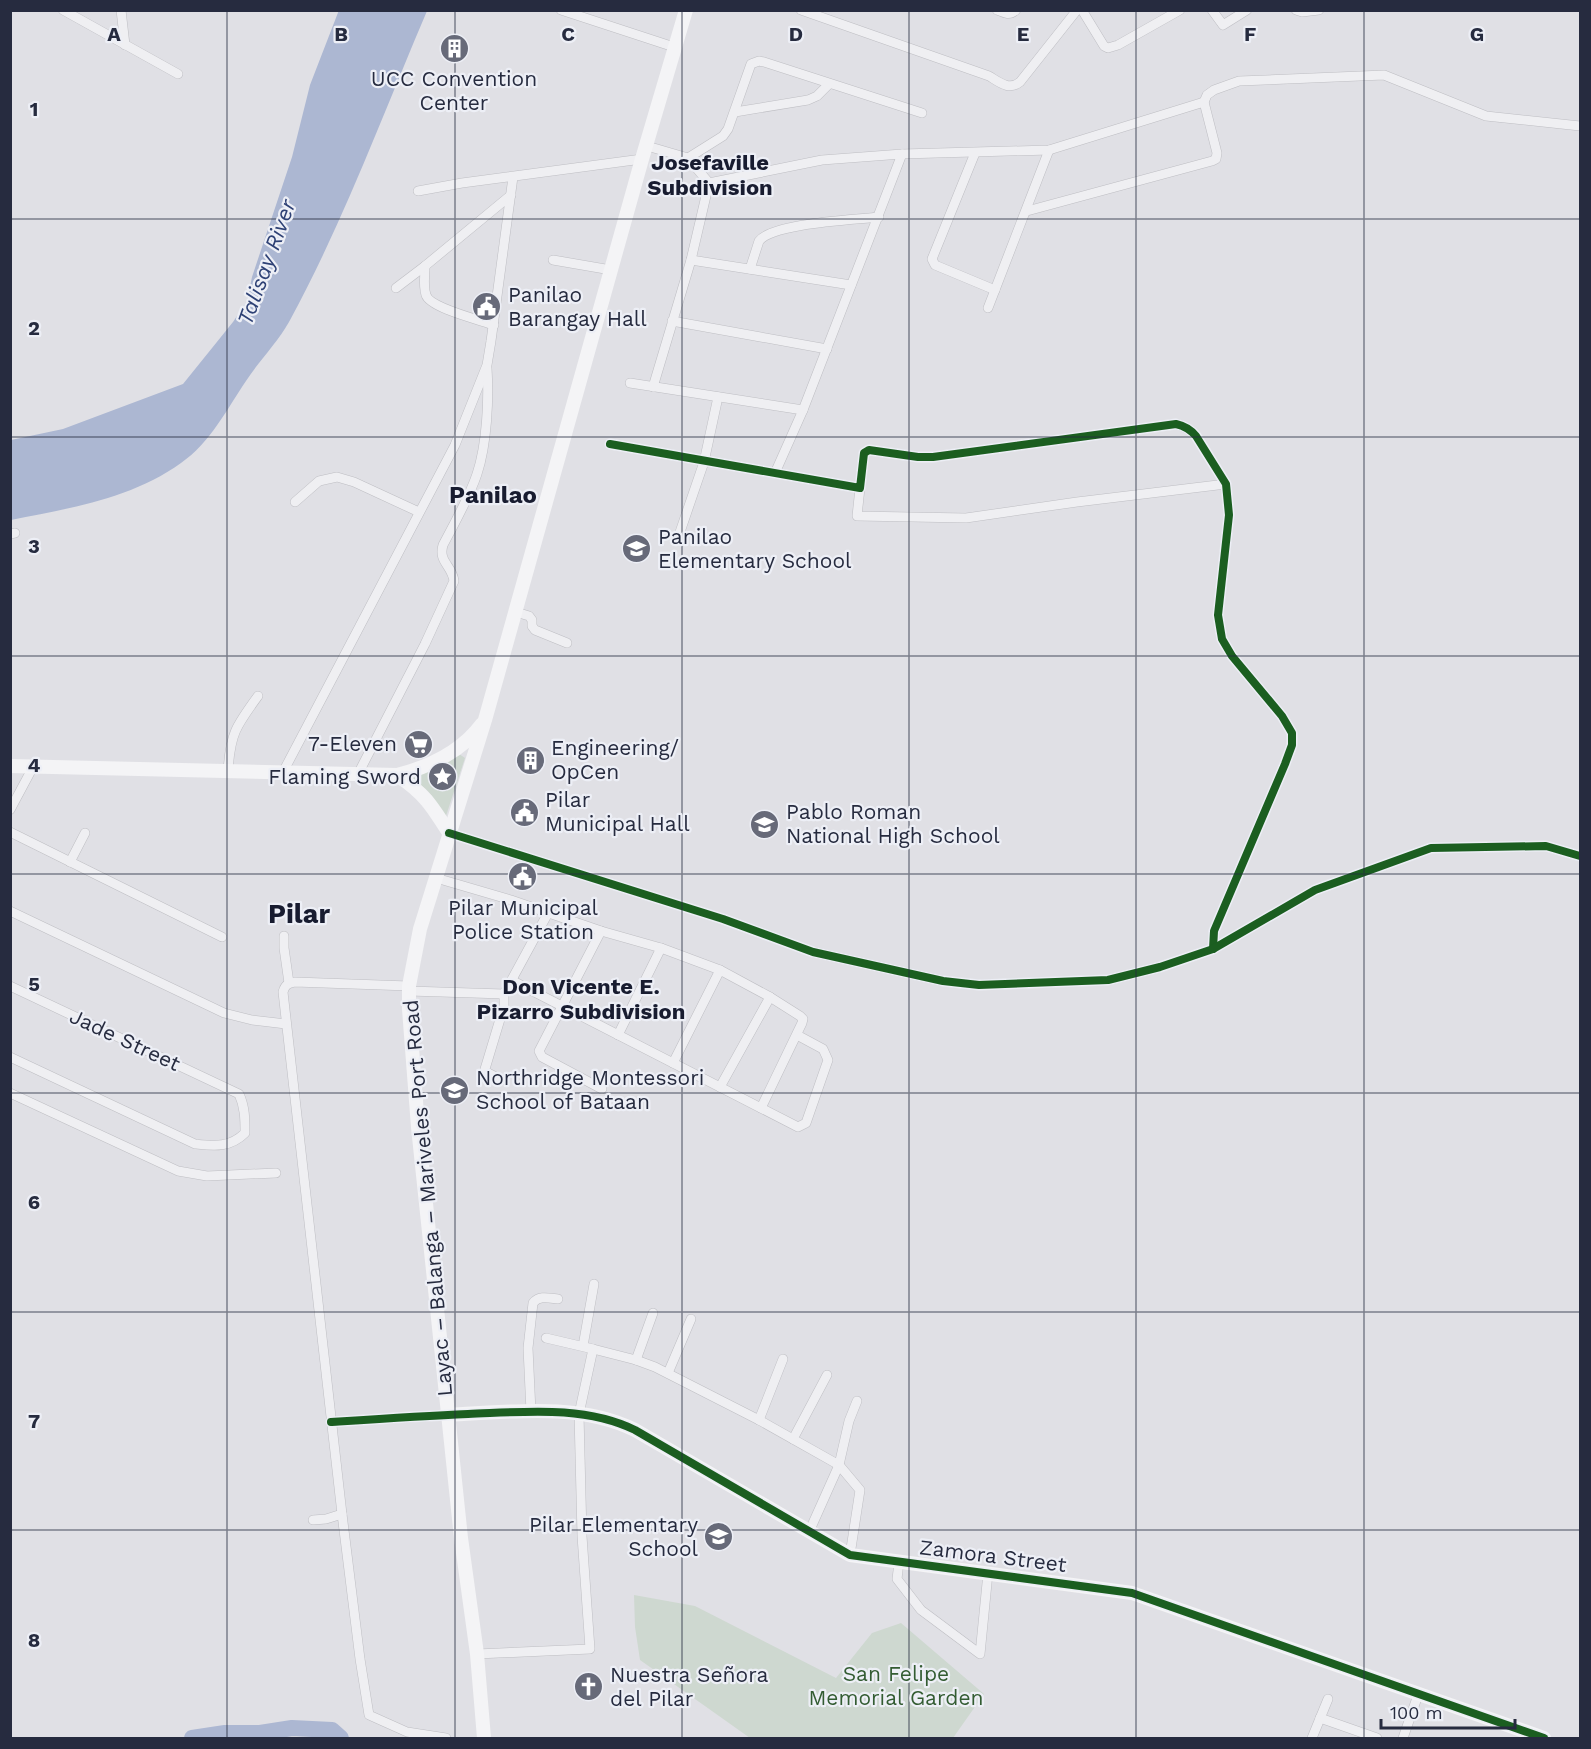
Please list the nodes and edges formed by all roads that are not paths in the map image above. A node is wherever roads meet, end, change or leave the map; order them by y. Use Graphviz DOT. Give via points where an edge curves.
graph roads {
  1 [pos="63,10"];
  2 [pos="121,10"];
  3 [pos="561,10"];
  4 [pos="686,10"];
  5 [pos="801,10"];
  6 [pos="997,10"];
  7 [pos="1016,10"];
  8 [pos="1077,10"];
  9 [pos="1082,10"];
  10 [pos="1180,10"];
  11 [pos="1212,10"];
  12 [pos="1247,10"];
  13 [pos="1319,10"];
  14 [pos="1296,11"];
  15 [pos="125,45"];
  16 [pos="674,47"];
  17 [pos="178,74"];
  18 [pos="829,84"];
  19 [pos="1204,102"];
  20 [pos="735,112"];
  21 [pos="922,112"];
  22 [pos="1581,126"];
  23 [pos="647,146"];
  24 [pos="1049,150"];
  25 [pos="975,153"];
  26 [pos="902,154"];
  27 [pos="688,158"];
  28 [pos="642,159"];
  29 [pos="513,177"];
  30 [pos="709,183"];
  31 [pos="418,191"];
  32 [pos="511,195"];
  33 [pos="1027,211"];
  34 [pos="879,217"];
  35 [pos="553,260"];
  36 [pos="691,260"];
  37 [pos="425,266"];
  38 [pos="611,270"];
  39 [pos="750,270"];
  40 [pos="851,285"];
  41 [pos="396,288"];
  42 [pos="995,290"];
  43 [pos="988,308"];
  44 [pos="672,321"];
  45 [pos="494,325"];
  46 [pos="827,349"];
  47 [pos="487,365"];
  48 [pos="630,383"];
  49 [pos="653,387"];
  50 [pos="718,397"];
  51 [pos="803,410"];
  52 [pos="610,444"];
  53 [pos="704,462"];
  54 [pos="775,473"];
  55 [pos="1226,484"];
  56 [pos="860,488"];
  57 [pos="295,502"];
  58 [pos="419,512"];
  59 [pos="680,532"];
  60 [pos="516,612"];
  61 [pos="567,643"];
  62 [pos="258,696"];
  63 [pos="485,720"];
  64 [pos="10,766"];
  65 [pos="33,766"];
  66 [pos="228,772"];
  67 [pos="282,774"];
  68 [pos="358,774"];
  69 [pos="397,776"];
  70 [pos="10,810"];
  71 [pos="10,832"];
  72 [pos="85,833"];
  73 [pos="449,833"];
  74 [pos="1581,856"];
  75 [pos="70,862"];
  76 [pos="436,878"];
  77 [pos="10,911"];
  78 [pos="548,913"];
  79 [pos="601,931"];
  80 [pos="284,936"];
  81 [pos="222,937"];
  82 [pos="661,948"];
  83 [pos="1213,949"];
  84 [pos="720,970"];
  85 [pos="513,981"];
  86 [pos="289,983"];
  87 [pos="10,986"];
  88 [pos="409,988"];
  89 [pos="504,994"];
  90 [pos="770,997"];
  91 [pos="562,1006"];
  92 [pos="286,1024"];
  93 [pos="618,1035"];
  94 [pos="797,1035"];
  95 [pos="10,1057"];
  96 [pos="673,1063"];
  97 [pos="502,1080"];
  98 [pos="720,1087"];
  99 [pos="602,1089"];
  100 [pos="10,1093"];
  101 [pos="761,1108"];
  102 [pos="276,1173"];
  103 [pos="594,1284"];
  104 [pos="558,1299"];
  105 [pos="653,1313"];
  106 [pos="691,1318"];
  107 [pos="546,1338"];
  108 [pos="583,1346"];
  109 [pos="594,1349"];
  110 [pos="783,1359"];
  111 [pos="636,1360"];
  112 [pos="668,1373"];
  113 [pos="827,1375"];
  114 [pos="857,1401"];
  115 [pos="531,1412"];
  116 [pos="579,1414"];
  117 [pos="448,1415"];
  118 [pos="759,1420"];
  119 [pos="331,1422"];
  120 [pos="793,1439"];
  121 [pos="839,1465"];
  122 [pos="342,1514"];
  123 [pos="313,1520"];
  124 [pos="809,1532"];
  125 [pos="850,1556"];
  126 [pos="899,1562"];
  127 [pos="988,1573"];
  128 [pos="477,1654"];
  129 [pos="1418,1695"];
  130 [pos="1328,1698"];
  131 [pos="1320,1718"];
  132 [pos="1357,1735"];
  133 [pos="446,1738"];
  134 [pos="484,1738"];
  135 [pos="1312,1738"];
  136 [pos="1377,1738"];
  137 [pos="1402,1738"];
  138 [pos="1544,1738"];
  1 -- 15 [label="street"];
  2 -- 15 [label="street"];
  3 -- 16 [label="street"];
  4 -- 16 [label="main road, Layac – Balanga – Mariveles Port Road"];
  5 -- 8 [label="street" via="1012,87"];
  6 -- 7 [label="street" via="1012,14"];
  9 -- 10 [label="street" via="1108,48"];
  11 -- 12 [label="street" via="1223,25"];
  13 -- 14 [label="street"];
  15 -- 17 [label="street"];
  16 -- 23 [label="main road, Layac – Balanga – Mariveles Port Road"];
  18 -- 20 [label="street" via="808,100"];
  18 -- 20 [label="street" via="755,62 750,64"];
  18 -- 21 [label="street"];
  19 -- 22 [label="street" via="1214,90 1239,81 1384,75 1486,116"];
  19 -- 24 [label="street"];
  19 -- 33 [label="street" via="1217,153 1215,159"];
  20 -- 27 [label="street" via="723,136"];
  23 -- 27 [label="street"];
  23 -- 28 [label="main road, Layac – Balanga – Mariveles Port Road"];
  24 -- 25 [label="street"];
  24 -- 33 [label="street"];
  25 -- 26 [label="street"];
  25 -- 42 [label="street" via="932,258 935,265"];
  26 -- 30 [label="street" via="822,160"];
  26 -- 34 [label="street"];
  27 -- 30 [label="street"];
  28 -- 29 [label="street"];
  28 -- 38 [label="main road, Layac – Balanga – Mariveles Port Road"];
  29 -- 31 [label="street"];
  29 -- 32 [label="street"];
  30 -- 36 [label="street"];
  32 -- 37 [label="street"];
  32 -- 45 [label="street"];
  33 -- 42 [label="street"];
  34 -- 39 [label="street" via="808,224 770,233 759,241"];
  34 -- 40 [label="street"];
  35 -- 38 [label="street"];
  36 -- 39 [label="street"];
  36 -- 44 [label="street"];
  37 -- 41 [label="street"];
  37 -- 45 [label="street" via="426,296 431,302"];
  38 -- 60 [label="main road, Layac – Balanga – Mariveles Port Road"];
  39 -- 40 [label="street"];
  40 -- 46 [label="street"];
  42 -- 43 [label="street"];
  44 -- 46 [label="street"];
  44 -- 49 [label="street"];
  45 -- 47 [label="street"];
  46 -- 51 [label="street"];
  47 -- 58 [label="street" via="454,445"];
  47 -- 68 [label="street" via="486,423 478,473 441,553 454,581"];
  48 -- 49 [label="street"];
  49 -- 50 [label="street"];
  50 -- 51 [label="street"];
  50 -- 53 [label="street"];
  51 -- 54 [label="street"];
  52 -- 53 [label="street"];
  53 -- 54 [label="street"];
  53 -- 59 [label="street"];
  54 -- 56 [label="street"];
  55 -- 56 [label="street" via="966,518 857,516"];
  55 -- 56 [label="street" via="1196,436 1176,424 933,457 869,450 862,459"];
  55 -- 83 [label="street" via="1229,515 1218,615 1222,639 1282,716 1292,733 1292,745 1214,931"];
  57 -- 58 [label="street" via="319,481 337,477"];
  58 -- 67 [label="street"];
  60 -- 61 [label="street" via="529,616 535,630"];
  60 -- 63 [label="main road, Layac – Balanga – Mariveles Port Road"];
  62 -- 66 [label="street" via="236,729"];
  63 -- 69 [label="main road" via="458,748"];
  63 -- 73 [label="main road, Layac – Balanga – Mariveles Port Road"];
  64 -- 65 [label="main road"];
  65 -- 66 [label="main road"];
  65 -- 70 [label="street"];
  66 -- 67 [label="main road"];
  67 -- 68 [label="main road"];
  68 -- 69 [label="main road"];
  69 -- 73 [label="main road" via="430,803"];
  71 -- 75 [label="street"];
  72 -- 75 [label="street"];
  73 -- 76 [label="main road, Layac – Balanga – Mariveles Port Road"];
  73 -- 83 [label="street" via="723,919 813,952 943,981 979,985 1108,980 1160,968"];
  74 -- 83 [label="street" via="1546,846 1431,848 1315,890"];
  75 -- 81 [label="street"];
  76 -- 78 [label="street"];
  76 -- 88 [label="main road, Layac – Balanga – Mariveles Port Road" via="419,933"];
  77 -- 92 [label="street" via="224,1013"];
  78 -- 79 [label="street"];
  78 -- 85 [label="street"];
  79 -- 82 [label="street"];
  79 -- 91 [label="street"];
  80 -- 86 [label="street"];
  82 -- 84 [label="street"];
  82 -- 93 [label="street"];
  84 -- 90 [label="street"];
  84 -- 96 [label="street"];
  85 -- 89 [label="street"];
  85 -- 91 [label="street"];
  86 -- 88 [label="street"];
  86 -- 92 [label="street" via="282,992"];
  87 -- 95 [label="street, Jade Street" via="239,1094 245,1133 225,1145 195,1144"];
  88 -- 89 [label="street"];
  88 -- 117 [label="main road, Layac – Balanga – Mariveles Port Road" via="418,1127"];
  89 -- 97 [label="street" via="485,1069"];
  90 -- 94 [label="street" via="800,1016"];
  90 -- 98 [label="street"];
  91 -- 93 [label="street"];
  91 -- 99 [label="street" via="539,1051 542,1057"];
  92 -- 119 [label="street"];
  93 -- 96 [label="street"];
  94 -- 101 [label="street"];
  94 -- 101 [label="street" via="823,1049 828,1060 806,1123 798,1127"];
  96 -- 98 [label="street"];
  98 -- 101 [label="street"];
  100 -- 102 [label="street" via="178,1171 207,1176"];
  103 -- 108 [label="street"];
  104 -- 115 [label="street" via="542,1298 533,1303 528,1348"];
  105 -- 111 [label="street"];
  106 -- 112 [label="street"];
  107 -- 108 [label="street"];
  108 -- 109 [label="street"];
  109 -- 111 [label="street"];
  109 -- 116 [label="street"];
  110 -- 118 [label="street"];
  111 -- 112 [label="street"];
  112 -- 118 [label="street"];
  113 -- 120 [label="street"];
  114 -- 121 [label="street"];
  115 -- 116 [label="main road, Zamora Street"];
  115 -- 117 [label="main road, Zamora Street"];
  116 -- 124 [label="main road, Zamora Street" via="605,1418 635,1430"];
  116 -- 128 [label="street" via="590,1649"];
  117 -- 119 [label="street"];
  117 -- 128 [label="main road, Layac – Balanga – Mariveles Port Road"];
  118 -- 120 [label="street"];
  119 -- 122 [label="street"];
  120 -- 121 [label="street"];
  121 -- 124 [label="street"];
  121 -- 125 [label="street" via="860,1490"];
  122 -- 123 [label="street"];
  122 -- 133 [label="street" via="369,1716 407,1732"];
  124 -- 125 [label="main road, Zamora Street"];
  125 -- 126 [label="main road, Zamora Street"];
  126 -- 127 [label="main road, Zamora Street"];
  126 -- 127 [label="street" via="897,1579 921,1610 980,1654"];
  127 -- 129 [label="main road, Zamora Street" via="1132,1593"];
  128 -- 134 [label="main road, Layac – Balanga – Mariveles Port Road"];
  129 -- 137 [label="street"];
  129 -- 138 [label="main road, Zamora Street"];
  130 -- 131 [label="street"];
  131 -- 132 [label="street"];
  131 -- 135 [label="street"];
  132 -- 136 [label="street"];
}
